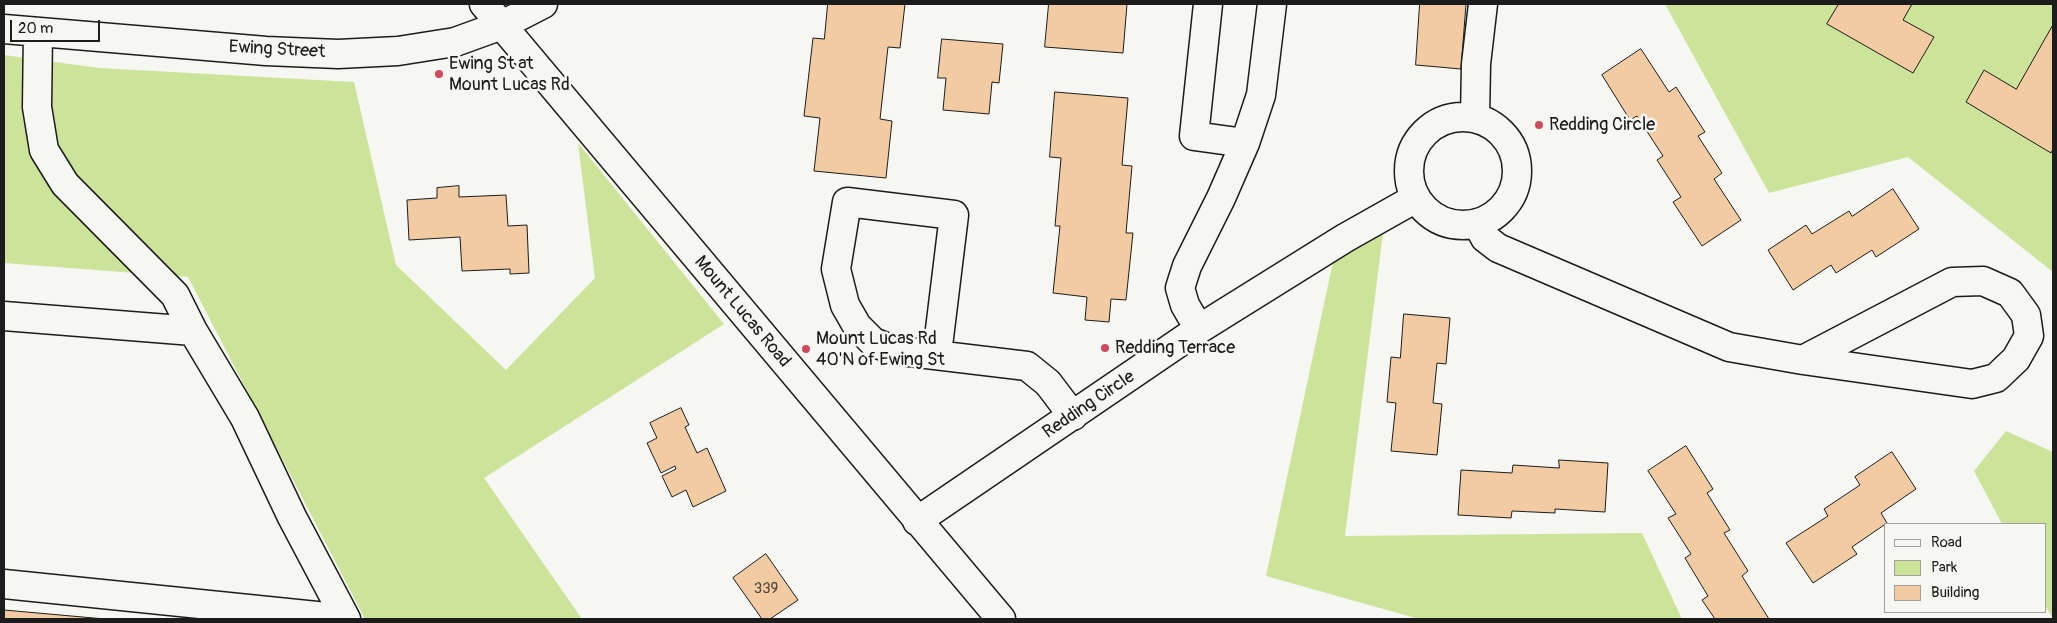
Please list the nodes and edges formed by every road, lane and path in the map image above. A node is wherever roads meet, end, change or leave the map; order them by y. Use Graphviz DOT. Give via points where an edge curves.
graph roads {
  1 [pos="484,4"];
  2 [pos="543,4"];
  3 [pos="1208,4"];
  4 [pos="1272,4"];
  5 [pos="1483,4"];
  6 [pos="502,25"];
  7 [pos="4,29"];
  8 [pos="38,32"];
  9 [pos="1475,118"];
  10 [pos="1245,143"];
  11 [pos="1416,198"];
  12 [pos="1477,223"];
  13 [pos="4,316"];
  14 [pos="1200,329"];
  15 [pos="193,331"];
  16 [pos="937,354"];
  17 [pos="1802,360"];
  18 [pos="1073,416"];
  19 [pos="917,520"];
  20 [pos="4,584"];
  21 [pos="346,619"];
  22 [pos="1000,619"];
  1 -- 6 [label="street, Mount Lucas Road"];
  2 -- 6 [label="street, Ewing Street"];
  3 -- 10 [label="street" via="1194,136"];
  4 -- 10 [label="street" via="1261,95"];
  5 -- 9 [label="street" via="1476,64"];
  6 -- 8 [label="street, Ewing Street" via="455,42 398,51 338,54"];
  6 -- 19 [label="street, Mount Lucas Road"];
  7 -- 8 [label="street, Ewing Street"];
  8 -- 15 [label="street" via="37,108 44,150 65,184 175,295"];
  9 -- 11 [label="street" via="1444,120 1426,131 1411,155 1409,178"];
  9 -- 12 [label="street" via="1489,123 1506,138 1517,170 1514,189 1504,206 1490,218"];
  10 -- 14 [label="street" via="1187,266 1180,288 1185,305"];
  11 -- 12 [label="street" via="1430,214 1447,223"];
  11 -- 14 [label="street, Redding Circle" via="1345,238"];
  12 -- 17 [label="street" via="1485,238 1498,248 1729,347"];
  13 -- 15 [label="street"];
  14 -- 18 [label="street, Redding Circle"];
  15 -- 21 [label="street" via="245,418"];
  16 -- 16 [label="street" via="893,350 873,342 857,326 846,305 836,269 846,202 954,215"];
  16 -- 18 [label="street" via="1027,366 1048,382"];
  17 -- 17 [label="street" via="1972,384 1996,378 2016,359 2029,336 2026,315 2010,293 1983,281 1952,282"];
  18 -- 19 [label="street, Redding Circle"];
  19 -- 22 [label="street, Mount Lucas Road"];
  20 -- 21 [label="street"];
}
